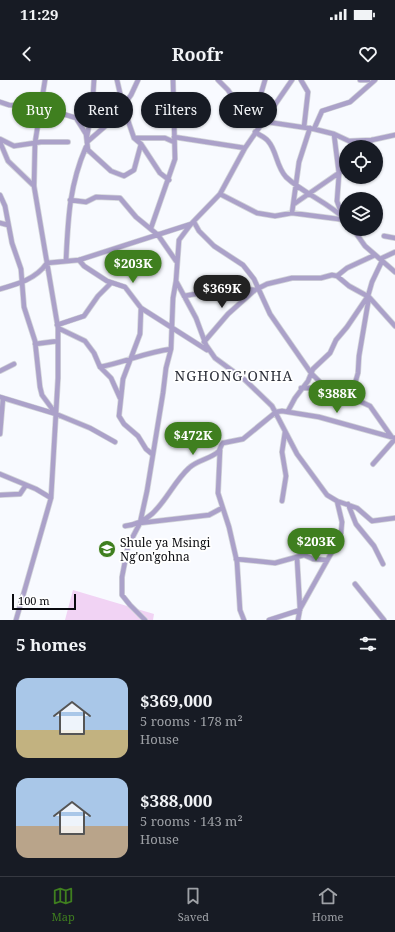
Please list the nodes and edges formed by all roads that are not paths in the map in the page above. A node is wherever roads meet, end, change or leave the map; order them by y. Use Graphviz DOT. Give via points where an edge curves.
graph roads {
  1 [pos="46,80"];
  2 [pos="94,80"];
  3 [pos="118,80"];
  4 [pos="138,80"];
  5 [pos="173,80"];
  6 [pos="218,80"];
  7 [pos="265,80"];
  8 [pos="292,80"];
  9 [pos="301,80"];
  10 [pos="360,80"];
  11 [pos="368,80"];
  12 [pos="375,80"];
  13 [pos="44,92"];
  14 [pos="120,92"];
  15 [pos="132,92"];
  16 [pos="229,92"];
  17 [pos="261,92"];
  18 [pos="277,101"];
  19 [pos="1,104"];
  20 [pos="12,105"];
  21 [pos="66,115"];
  22 [pos="277,123"];
  23 [pos="304,127"];
  24 [pos="38,128"];
  25 [pos="102,128"];
  26 [pos="130,128"];
  27 [pos="256,128"];
  28 [pos="312,129"];
  29 [pos="255,132"];
  30 [pos="334,134"];
  31 [pos="395,135"];
  32 [pos="134,138"];
  33 [pos="174,140"];
  34 [pos="347,140"];
  35 [pos="372,140"];
  36 [pos="0,141"];
  37 [pos="68,142"];
  38 [pos="87,142"];
  39 [pos="35,143"];
  40 [pos="141,144"];
  41 [pos="244,148"];
  42 [pos="339,174"];
  43 [pos="169,180"];
  44 [pos="34,186"];
  45 [pos="297,186"];
  46 [pos="220,194"];
  47 [pos="307,194"];
  48 [pos="0,195"];
  49 [pos="70,200"];
  50 [pos="294,204"];
  51 [pos="339,206"];
  52 [pos="292,213"];
  53 [pos="339,214"];
  54 [pos="339,219"];
  55 [pos="0,223"];
  56 [pos="193,223"];
  57 [pos="8,225"];
  58 [pos="151,228"];
  59 [pos="158,235"];
  60 [pos="358,236"];
  61 [pos="384,236"];
  62 [pos="395,238"];
  63 [pos="395,252"];
  64 [pos="375,255"];
  65 [pos="79,260"];
  66 [pos="381,260"];
  67 [pos="66,261"];
  68 [pos="176,261"];
  69 [pos="48,263"];
  70 [pos="395,272"];
  71 [pos="337,276"];
  72 [pos="176,281"];
  73 [pos="22,282"];
  74 [pos="111,283"];
  75 [pos="257,289"];
  76 [pos="0,290"];
  77 [pos="184,296"];
  78 [pos="368,296"];
  79 [pos="140,308"];
  80 [pos="395,326"];
  81 [pos="58,327"];
  82 [pos="172,328"];
  83 [pos="58,341"];
  84 [pos="204,342"];
  85 [pos="35,344"];
  86 [pos="171,349"];
  87 [pos="209,351"];
  88 [pos="131,360"];
  89 [pos="14,364"];
  90 [pos="100,367"];
  91 [pos="0,371"];
  92 [pos="311,373"];
  93 [pos="325,387"];
  94 [pos="301,388"];
  95 [pos="352,394"];
  96 [pos="2,398"];
  97 [pos="121,399"];
  98 [pos="288,411"];
  99 [pos="276,412"];
  100 [pos="56,414"];
  101 [pos="285,432"];
  102 [pos="0,434"];
  103 [pos="394,438"];
  104 [pos="115,442"];
  105 [pos="220,450"];
  106 [pos="152,454"];
  107 [pos="374,464"];
  108 [pos="0,474"];
  109 [pos="26,485"];
  110 [pos="0,495"];
  111 [pos="51,498"];
  112 [pos="282,501"];
  113 [pos="337,501"];
  114 [pos="348,504"];
  115 [pos="222,508"];
  116 [pos="395,518"];
  117 [pos="140,523"];
  118 [pos="125,526"];
  119 [pos="297,558"];
  120 [pos="236,559"];
  121 [pos="327,560"];
  122 [pos="383,564"];
  123 [pos="355,584"];
  124 [pos="300,610"];
  125 [pos="16,620"];
  126 [pos="144,620"];
  127 [pos="244,620"];
  128 [pos="269,620"];
  129 [pos="298,620"];
  130 [pos="384,620"];
  1 -- 13 [label="street"];
  2 -- 38 [label="street" via="92,116"];
  3 -- 14 [label="street"];
  4 -- 15 [label="street"];
  5 -- 33 [label="street"];
  6 -- 16 [label="street"];
  7 -- 17 [label="street"];
  8 -- 18 [label="street"];
  9 -- 23 [label="street" via="308,92"];
  10 -- 11 [label="street"];
  12 -- 28 [label="street" via="350,102 322,111"];
  19 -- 20 [label="street"];
  21 -- 38 [label="street" via="76,118"];
  22 -- 23 [label="street"];
  23 -- 28 [label="street"];
  24 -- 39 [label="street"];
  25 -- 38 [label="street"];
  26 -- 32 [label="street"];
  27 -- 29 [label="street"];
  28 -- 30 [label="street"];
  28 -- 45 [label="street" via="299,162"];
  29 -- 41 [label="street"];
  29 -- 45 [label="street" via="268,141 280,170"];
  30 -- 34 [label="street"];
  30 -- 42 [label="street"];
  31 -- 35 [label="street"];
  32 -- 33 [label="street"];
  32 -- 40 [label="street"];
  33 -- 41 [label="street"];
  33 -- 43 [label="street" via="175,159"];
  36 -- 39 [label="street" via="14,146"];
  36 -- 44 [label="street" via="8,161"];
  37 -- 39 [label="street"];
  38 -- 40 [label="street" via="108,170 127,176 135,169"];
  38 -- 49 [label="street" via="74,179"];
  39 -- 44 [label="street"];
  40 -- 43 [label="street" via="160,173"];
  41 -- 46 [label="street"];
  42 -- 47 [label="street"];
  42 -- 51 [label="street"];
  43 -- 58 [label="street"];
  44 -- 69 [label="street"];
  45 -- 47 [label="street"];
  45 -- 50 [label="street"];
  46 -- 52 [label="street" via="256,213 275,216"];
  46 -- 56 [label="street"];
  47 -- 50 [label="street"];
  47 -- 53 [label="street"];
  48 -- 57 [label="street"];
  49 -- 58 [label="street" via="86,202 96,197 118,197 130,207 136,217"];
  49 -- 67 [label="street"];
  50 -- 52 [label="street"];
  52 -- 54 [label="street"];
  55 -- 57 [label="street"];
  56 -- 59 [label="street"];
  56 -- 68 [label="street" via="179,240"];
  56 -- 75 [label="street" via="214,246 245,268"];
  57 -- 73 [label="street"];
  58 -- 59 [label="street"];
  59 -- 65 [label="street"];
  59 -- 68 [label="street"];
  60 -- 64 [label="street" via="364,246"];
  61 -- 62 [label="street"];
  63 -- 66 [label="street"];
  64 -- 66 [label="street"];
  64 -- 71 [label="street" via="347,268"];
  65 -- 67 [label="street"];
  65 -- 74 [label="street"];
  66 -- 70 [label="street"];
  66 -- 78 [label="street"];
  67 -- 69 [label="street"];
  68 -- 72 [label="street"];
  69 -- 73 [label="street" via="38,274"];
  69 -- 81 [label="street"];
  71 -- 75 [label="street" via="292,278"];
  71 -- 78 [label="street"];
  72 -- 77 [label="street"];
  72 -- 82 [label="street"];
  73 -- 76 [label="street"];
  73 -- 85 [label="street" via="24,307"];
  74 -- 79 [label="street" via="125,287"];
  74 -- 81 [label="street" via="99,294 84,316"];
  75 -- 77 [label="street" via="215,286 204,292"];
  75 -- 84 [label="street" via="233,309"];
  75 -- 92 [label="street" via="270,314"];
  77 -- 84 [label="street" via="196,318"];
  78 -- 80 [label="street"];
  78 -- 92 [label="street" via="336,340 330,353"];
  78 -- 95 [label="street" via="358,373"];
  79 -- 82 [label="street"];
  79 -- 88 [label="street" via="140,334"];
  81 -- 83 [label="street"];
  81 -- 90 [label="street" via="85,341"];
  82 -- 86 [label="street"];
  82 -- 87 [label="street"];
  83 -- 85 [label="street"];
  83 -- 100 [label="street"];
  84 -- 87 [label="street"];
  85 -- 100 [label="street" via="42,394"];
  86 -- 88 [label="street" via="152,352"];
  86 -- 106 [label="street"];
  87 -- 99 [label="street" via="219,363 249,383"];
  88 -- 90 [label="street"];
  88 -- 97 [label="street" via="123,379"];
  89 -- 91 [label="street"];
  90 -- 97 [label="street" via="111,378"];
  92 -- 93 [label="street"];
  92 -- 94 [label="street"];
  93 -- 94 [label="street"];
  93 -- 95 [label="street" via="341,389"];
  94 -- 98 [label="street"];
  95 -- 103 [label="street" via="357,400 372,408"];
  96 -- 100 [label="street"];
  96 -- 102 [label="street"];
  97 -- 106 [label="street" via="119,416 122,422 138,436 146,450"];
  98 -- 99 [label="street"];
  98 -- 103 [label="street"];
  99 -- 101 [label="street"];
  99 -- 105 [label="street" via="243,439 223,443"];
  100 -- 104 [label="street"];
  100 -- 111 [label="street"];
  101 -- 112 [label="street" via="282,452 286,476"];
  101 -- 113 [label="street" via="322,489"];
  103 -- 107 [label="street"];
  105 -- 115 [label="street" via="218,490"];
  105 -- 117 [label="street" via="190,467 178,479 165,502"];
  106 -- 117 [label="street"];
  108 -- 109 [label="street"];
  109 -- 110 [label="street" via="20,494"];
  109 -- 111 [label="street"];
  111 -- 125 [label="street"];
  113 -- 114 [label="street"];
  113 -- 121 [label="street" via="342,527"];
  114 -- 116 [label="street" via="372,521"];
  114 -- 122 [label="street" via="356,524 374,546"];
  115 -- 117 [label="street" via="209,515"];
  115 -- 120 [label="street"];
  117 -- 118 [label="street"];
  117 -- 126 [label="street" via="127,550 121,590"];
  119 -- 120 [label="street" via="275,563"];
  119 -- 121 [label="street" via="304,555 313,560"];
  119 -- 124 [label="street"];
  120 -- 127 [label="street" via="240,610"];
  121 -- 124 [label="street"];
  123 -- 130 [label="street"];
  124 -- 128 [label="street"];
  124 -- 129 [label="street"];
}
